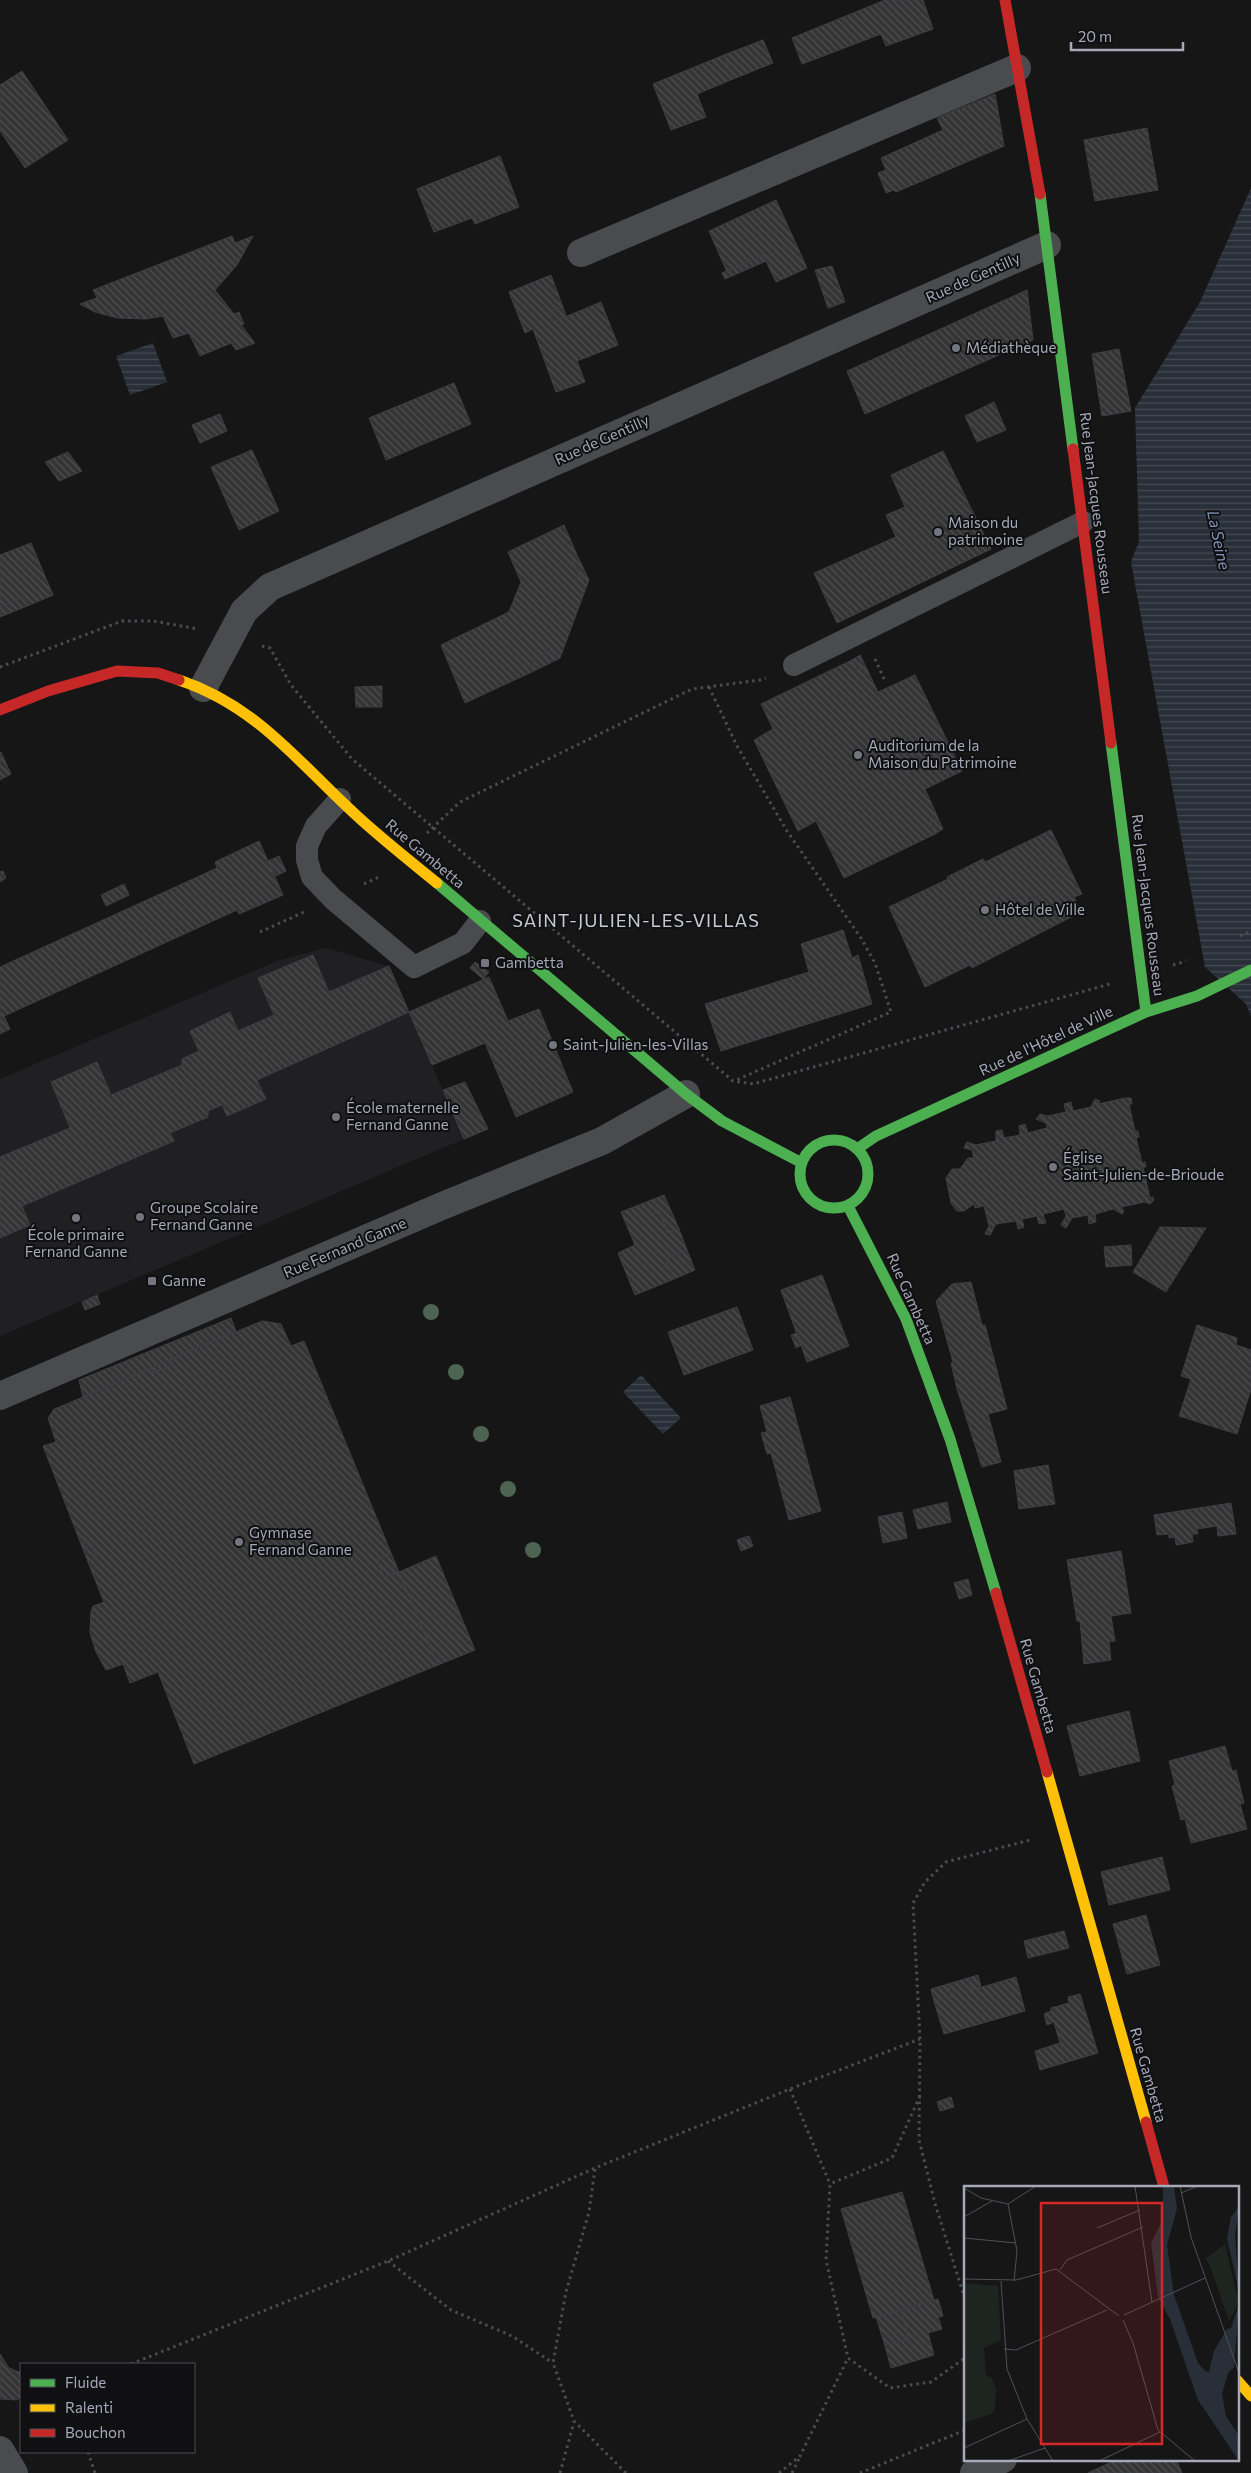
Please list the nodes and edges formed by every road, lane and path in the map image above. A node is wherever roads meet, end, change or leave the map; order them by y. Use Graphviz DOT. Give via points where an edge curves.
graph roads {
  1 [pos="1005,0"];
  2 [pos="1017,68"];
  3 [pos="1047,245"];
  4 [pos="581,253"];
  5 [pos="1083,522"];
  6 [pos="228,638"];
  7 [pos="794,665"];
  8 [pos="0,667"];
  9 [pos="709,687"];
  10 [pos="203,688"];
  11 [pos="0,710"];
  12 [pos="340,799"];
  13 [pos="433,826"];
  14 [pos="405,857"];
  15 [pos="334,899"];
  16 [pos="480,921"];
  17 [pos="260,932"];
  18 [pos="1190,960"];
  19 [pos="1251,970"];
  20 [pos="1142,975"];
  21 [pos="1146,1012"];
  22 [pos="733,1081"];
  23 [pos="686,1094"];
  24 [pos="857,1149"];
  25 [pos="802,1163"];
  26 [pos="848,1206"];
  27 [pos="0,1396"];
  28 [pos="1062,1831"];
  29 [pos="920,2039"];
  30 [pos="790,2088"];
  31 [pos="921,2094"];
  32 [pos="596,2168"];
  33 [pos="830,2184"];
  34 [pos="1164,2186"];
  35 [pos="388,2262"];
  36 [pos="964,2296"];
  37 [pos="848,2358"];
  38 [pos="964,2359"];
  39 [pos="135,2363"];
  40 [pos="554,2363"];
  41 [pos="1238,2381"];
  42 [pos="1251,2396"];
  43 [pos="574,2421"];
  44 [pos="964,2430"];
  45 [pos="0,2450"];
  46 [pos="88,2453"];
  47 [pos="800,2456"];
  48 [pos="1001,2460"];
  49 [pos="14,2473"];
  50 [pos="95,2473"];
  51 [pos="560,2473"];
  52 [pos="626,2473"];
  53 [pos="780,2473"];
  54 [pos="792,2473"];
  55 [pos="860,2473"];
  56 [pos="974,2473"];
  1 -- 2 [label="street, Rue Jean-Jacques Rousseau"];
  2 -- 3 [label="street, Rue Jean-Jacques Rousseau"];
  2 -- 4 [label="street"];
  3 -- 5 [label="street, Rue Jean-Jacques Rousseau"];
  3 -- 6 [label="street, Rue de Gentilly" via="270,587 244,611"];
  5 -- 7 [label="lane"];
  5 -- 20 [label="street, Rue Jean-Jacques Rousseau"];
  6 -- 8 [label="path" via="187,626 122,621"];
  6 -- 10 [label="street, Rue de Gentilly"];
  6 -- 13 [label="path" via="270,648 291,685 352,759"];
  7 -- 9 [label="path" via="760,680"];
  9 -- 13 [label="path" via="692,689 460,802"];
  9 -- 22 [label="path" via="737,746 787,831 861,938 875,963 892,1012"];
  10 -- 11 [label="street, Rue Gambetta" via="158,673 117,671 48,691"];
  10 -- 12 [label="street, Rue Gambetta" via="274,734"];
  12 -- 14 [label="street, Rue Gambetta"];
  12 -- 15 [label="lane" via="316,826 307,846 312,877"];
  13 -- 14 [label="path"];
  13 -- 22 [label="path"];
  14 -- 15 [label="path" via="393,871"];
  14 -- 16 [label="street, Rue Gambetta"];
  15 -- 16 [label="lane" via="414,966 463,943"];
  15 -- 17 [label="path"];
  16 -- 23 [label="street, Rue Gambetta"];
  18 -- 20 [label="path"];
  19 -- 21 [label="street, Rue de l'Hôtel de Ville" via="1197,996"];
  20 -- 21 [label="street, Rue Jean-Jacques Rousseau"];
  20 -- 22 [label="path" via="753,1084"];
  21 -- 24 [label="street, Rue de l'Hôtel de Ville" via="876,1136"];
  23 -- 25 [label="street, Rue Gambetta" via="722,1121"];
  23 -- 27 [label="street, Rue Fernand Ganne" via="602,1141 442,1206"];
  24 -- 25 [label="street" via="848,1143 826,1141 807,1153"];
  24 -- 26 [label="street" via="865,1158 868,1180 865,1190"];
  25 -- 26 [label="street" via="802,1185 807,1196 826,1207"];
  26 -- 28 [label="street, Rue Gambetta" via="906,1319 950,1439"];
  28 -- 29 [label="path" via="946,1862 925,1882 913,1903"];
  28 -- 34 [label="street, Rue Gambetta"];
  29 -- 30 [label="path"];
  29 -- 31 [label="path"];
  30 -- 32 [label="path"];
  30 -- 33 [label="path"];
  31 -- 33 [label="path" via="892,2158"];
  31 -- 36 [label="path" via="919,2140"];
  32 -- 35 [label="path"];
  32 -- 40 [label="path" via="589,2212 566,2292"];
  33 -- 37 [label="path" via="826,2260"];
  35 -- 39 [label="path"];
  35 -- 40 [label="path" via="451,2310 512,2336"];
  37 -- 38 [label="path" via="890,2388 931,2382"];
  37 -- 47 [label="path"];
  40 -- 43 [label="path"];
  41 -- 42 [label="street"];
  43 -- 51 [label="path"];
  43 -- 52 [label="path"];
  44 -- 55 [label="path"];
  45 -- 49 [label="street"];
  46 -- 50 [label="path"];
  47 -- 53 [label="path"];
  47 -- 54 [label="path"];
  48 -- 56 [label="street"];
}
